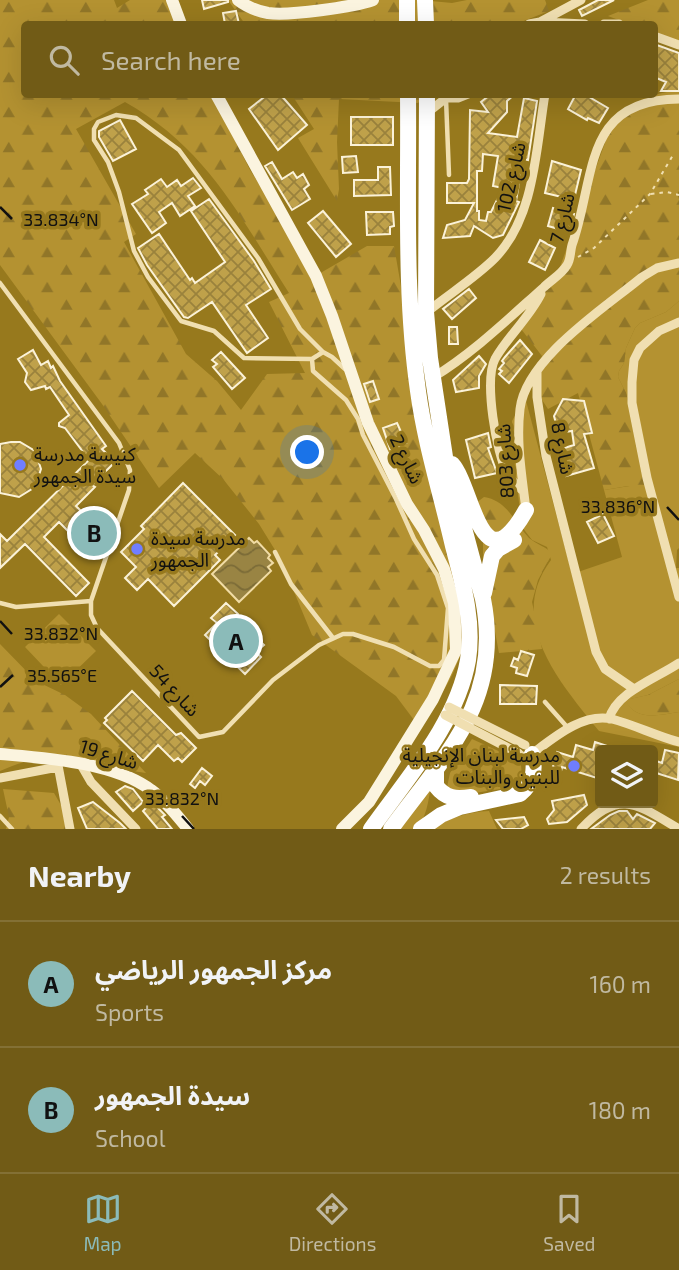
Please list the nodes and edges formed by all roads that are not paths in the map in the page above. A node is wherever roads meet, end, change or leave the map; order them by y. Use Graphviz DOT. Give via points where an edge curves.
graph roads {
  1 [pos="172,0"];
  2 [pos="238,0"];
  3 [pos="373,0"];
  4 [pos="407,0"];
  5 [pos="425,0"];
  6 [pos="581,0"];
  7 [pos="335,4"];
  8 [pos="180,21"];
  9 [pos="407,21"];
  10 [pos="426,21"];
  11 [pos="542,21"];
  12 [pos="658,38"];
  13 [pos="679,46"];
  14 [pos="218,98"];
  15 [pos="408,98"];
  16 [pos="426,98"];
  17 [pos="444,98"];
  18 [pos="446,98"];
  19 [pos="544,98"];
  20 [pos="679,99"];
  21 [pos="427,113"];
  22 [pos="449,175"];
  23 [pos="679,263"];
  24 [pos="0,283"];
  25 [pos="543,288"];
  26 [pos="426,312"];
  27 [pos="679,322"];
  28 [pos="323,352"];
  29 [pos="312,359"];
  30 [pos="537,372"];
  31 [pos="432,378"];
  32 [pos="356,384"];
  33 [pos="445,457"];
  34 [pos="524,492"];
  35 [pos="526,510"];
  36 [pos="275,552"];
  37 [pos="679,597"];
  38 [pos="483,598"];
  39 [pos="91,601"];
  40 [pos="0,603"];
  41 [pos="333,638"];
  42 [pos="679,663"];
  43 [pos="635,689"];
  44 [pos="545,702"];
  45 [pos="431,703"];
  46 [pos="609,719"];
  47 [pos="569,729"];
  48 [pos="679,742"];
  49 [pos="525,753"];
  50 [pos="0,754"];
  51 [pos="57,763"];
  52 [pos="80,763"];
  53 [pos="436,768"];
  54 [pos="0,778"];
  55 [pos="436,786"];
  56 [pos="0,816"];
  57 [pos="423,827"];
  58 [pos="12,829"];
  59 [pos="70,829"];
  60 [pos="136,829"];
  61 [pos="188,829"];
  62 [pos="342,829"];
  63 [pos="371,829"];
  64 [pos="391,829"];
  65 [pos="582,829"];
  66 [pos="679,829"];
  1 -- 8 [label="street"];
  2 -- 7 [label="street" via="252,9 276,14"];
  3 -- 7 [label="street"];
  4 -- 9 [label="highway"];
  5 -- 10 [label="highway"];
  6 -- 11 [label="street"];
  12 -- 13 [label="street"];
  14 -- 32 [label="street, شارع 2" via="316,276"];
  15 -- 63 [label="highway" via="410,329 422,416 467,601 470,639 460,691 438,734"];
  16 -- 21 [label="highway"];
  17 -- 21 [label="street"];
  18 -- 22 [label="lane"];
  19 -- 26 [label="street, شارع 102" via="528,191 516,229 494,259"];
  20 -- 25 [label="street, شارع 7" via="631,108 607,128 591,165 568,263"];
  21 -- 26 [label="highway"];
  23 -- 30 [label="street" via="642,277 561,343"];
  24 -- 39 [label="lane" via="128,460 129,490"];
  25 -- 31 [label="street, شارع 7"];
  25 -- 34 [label="street" via="490,372 493,425 508,475"];
  26 -- 31 [label="highway"];
  27 -- 37 [label="street" via="659,331 640,348 632,382 647,478"];
  28 -- 29 [label="lane"];
  28 -- 29 [label="lane" via="300,329 258,258 179,150 136,118 116,115 98,122 94,140 119,192 134,251 181,321 214,331 244,358"];
  28 -- 32 [label="lane" via="344,367"];
  29 -- 41 [label="lane" via="313,371 346,400 358,419 414,539 437,575 448,608 444,660 436,667 394,646 353,634"];
  30 -- 34 [label="street, شارع 803" via="520,407"];
  30 -- 43 [label="street, شارع 8" via="546,456 596,652 606,669"];
  31 -- 33 [label="highway"];
  32 -- 45 [label="street, شارع 2" via="368,423 444,569 454,603 456,650"];
  33 -- 35 [label="highway" via="458,471 475,519 486,534 508,536"];
  33 -- 38 [label="highway"];
  34 -- 35 [label="street, شارع 803"];
  35 -- 38 [label="highway" via="519,535 492,556"];
  36 -- 41 [label="lane" via="290,584"];
  38 -- 53 [label="highway" via="488,636 482,683 461,734"];
  39 -- 40 [label="lane" via="16,607"];
  39 -- 41 [label="lane, شارع 54" via="97,628 200,737 223,732 274,680"];
  42 -- 43 [label="street"];
  43 -- 46 [label="street" via="617,703"];
  44 -- 47 [label="lane"];
  45 -- 49 [label="street, bridge"];
  45 -- 62 [label="street, شارع 2" via="369,802"];
  46 -- 47 [label="street" via="587,720"];
  46 -- 48 [label="street"];
  47 -- 49 [label="street"];
  49 -- 55 [label="highway" via="525,777 510,791 456,799"];
  49 -- 57 [label="highway" via="534,765 532,778 520,794 460,807"];
  50 -- 51 [label="street, شارع 19"];
  51 -- 52 [label="street, شارع 19"];
  51 -- 54 [label="street"];
  51 -- 59 [label="street"];
  52 -- 60 [label="street" via="91,782"];
  52 -- 61 [label="street, شارع 19" via="133,779 152,790"];
  53 -- 55 [label="highway"];
  53 -- 64 [label="highway"];
  55 -- 57 [label="highway"];
  56 -- 58 [label="lane"];
  65 -- 66 [label="street" via="603,808 622,803"];
}
